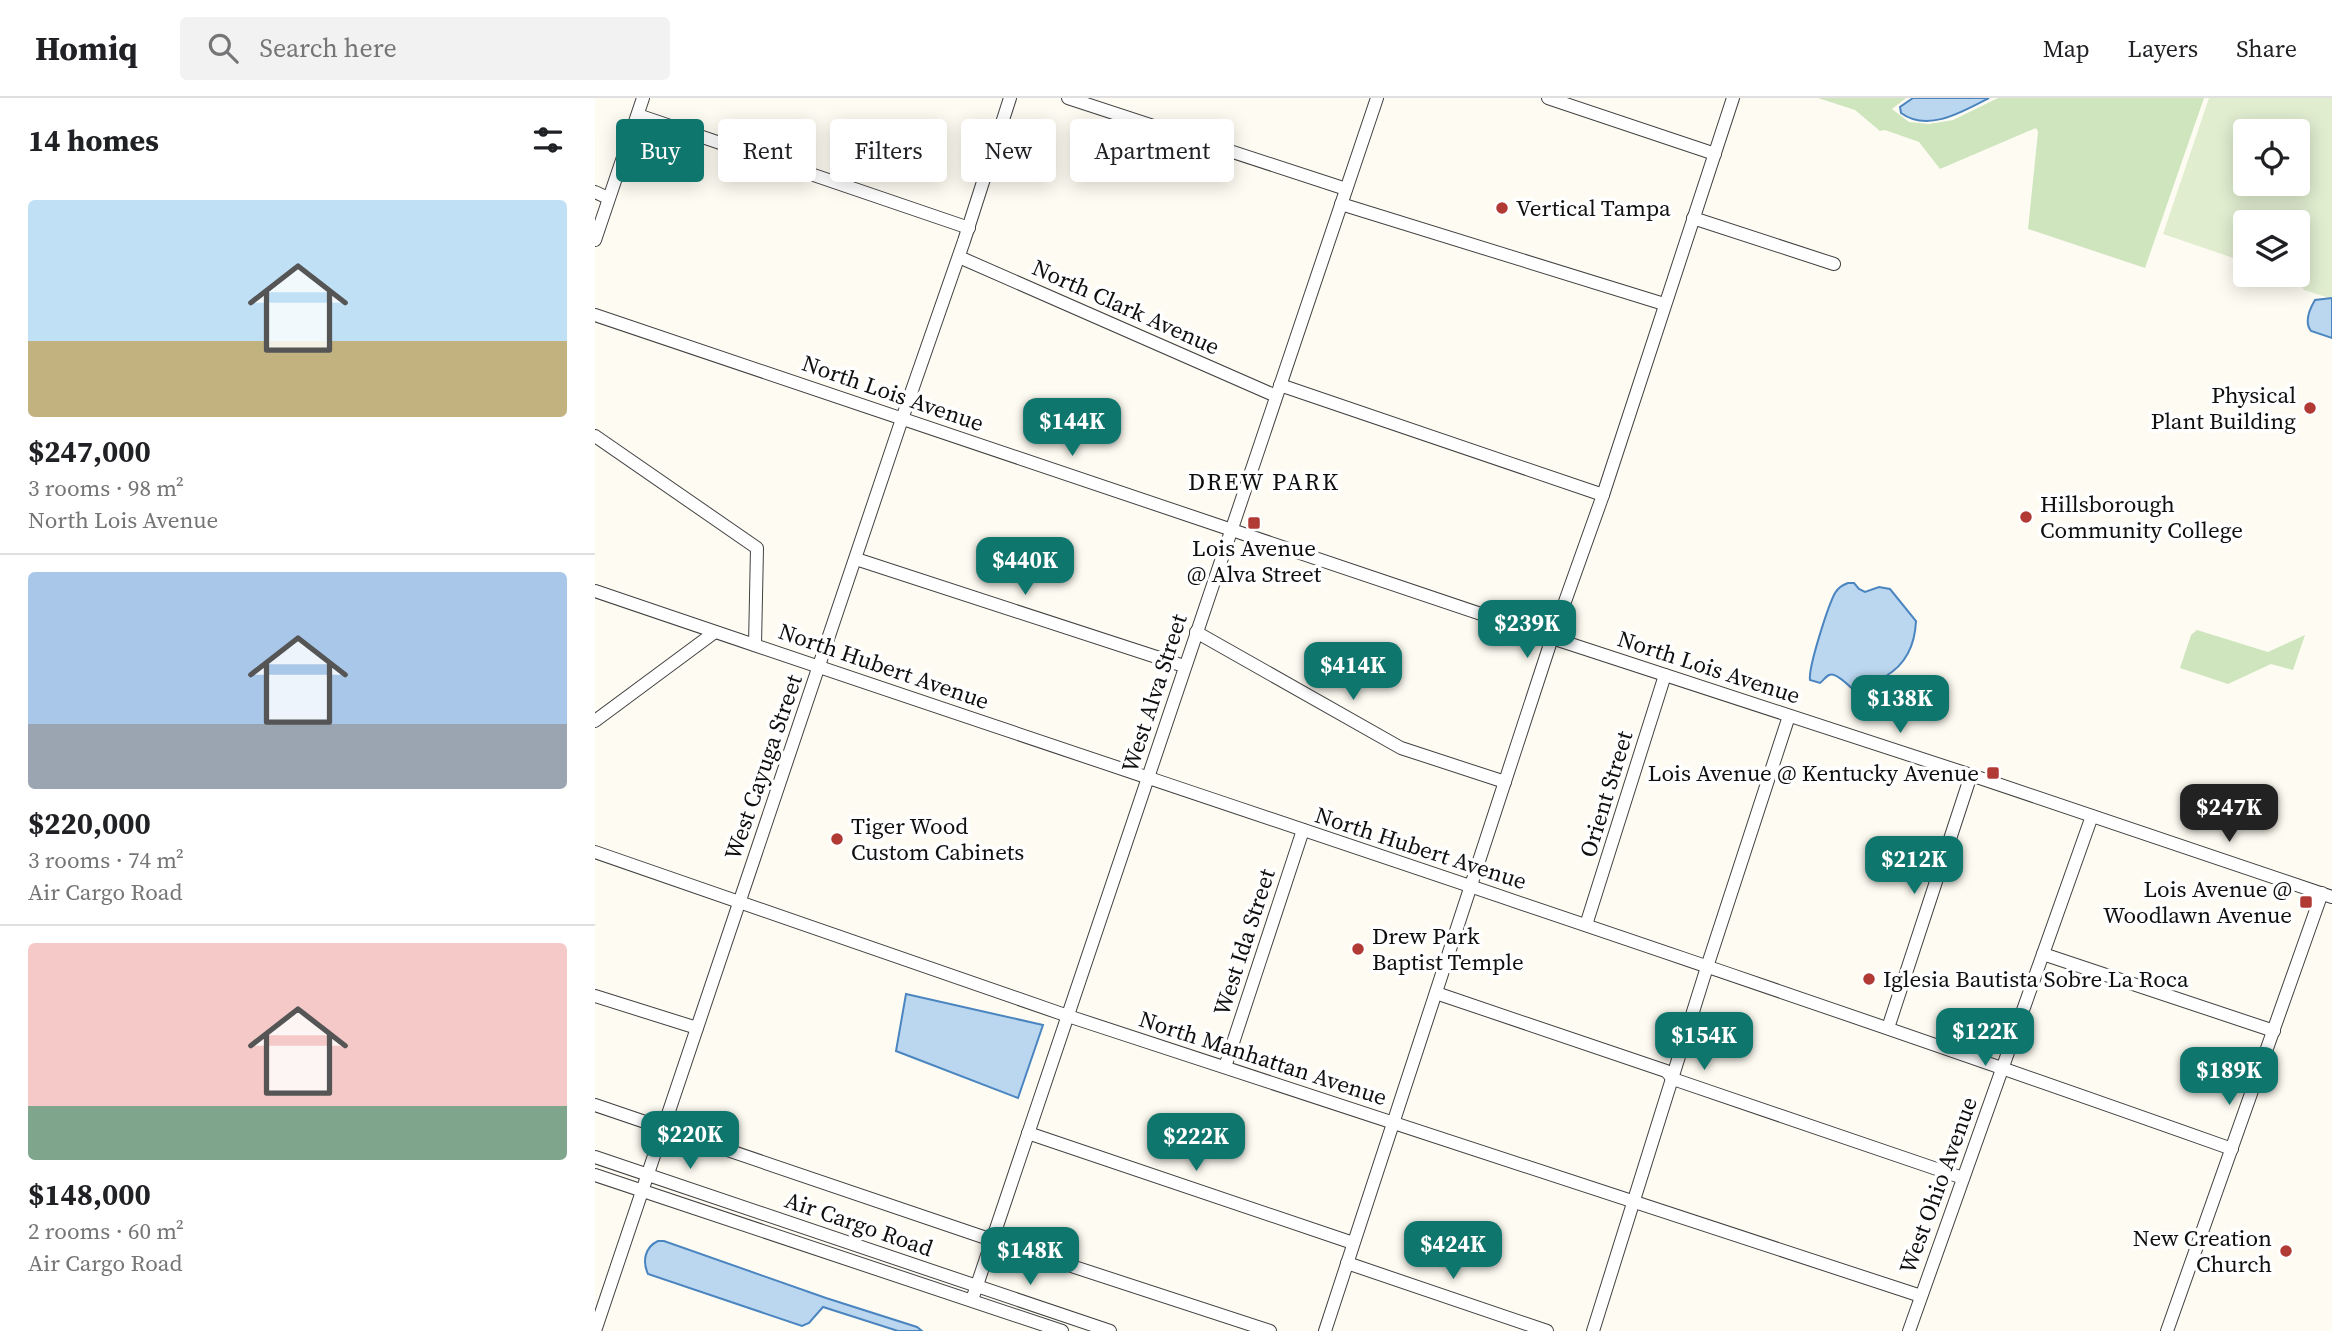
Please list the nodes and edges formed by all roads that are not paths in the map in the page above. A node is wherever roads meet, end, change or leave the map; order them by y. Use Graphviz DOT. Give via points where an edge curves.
graph roads {
  1 [pos="643,98"];
  2 [pos="1010,98"];
  3 [pos="1068,98"];
  4 [pos="1377,98"];
  5 [pos="1548,98"];
  6 [pos="1733,98"];
  7 [pos="638,115"];
  8 [pos="1715,153"];
  9 [pos="1346,189"];
  10 [pos="595,192"];
  11 [pos="608,198"];
  12 [pos="1341,204"];
  13 [pos="1693,218"];
  14 [pos="968,228"];
  15 [pos="595,240"];
  16 [pos="959,257"];
  17 [pos="1834,264"];
  18 [pos="1664,304"];
  19 [pos="595,315"];
  20 [pos="1278,390"];
  21 [pos="902,418"];
  22 [pos="595,436"];
  23 [pos="1603,495"];
  24 [pos="1231,530"];
  25 [pos="856,559"];
  26 [pos="595,591"];
  27 [pos="715,632"];
  28 [pos="1196,632"];
  29 [pos="1552,638"];
  30 [pos="755,645"];
  31 [pos="1184,666"];
  32 [pos="820,667"];
  33 [pos="1665,675"];
  34 [pos="1789,716"];
  35 [pos="595,721"];
  36 [pos="1971,775"];
  37 [pos="1148,778"];
  38 [pos="1505,782"];
  39 [pos="2092,816"];
  40 [pos="1303,830"];
  41 [pos="595,852"];
  42 [pos="1471,886"];
  43 [pos="2327,895"];
  44 [pos="739,902"];
  45 [pos="1586,925"];
  46 [pos="2043,954"];
  47 [pos="1707,967"];
  48 [pos="1436,993"];
  49 [pos="595,996"];
  50 [pos="1067,1016"];
  51 [pos="697,1028"];
  52 [pos="1888,1028"];
  53 [pos="2274,1031"];
  54 [pos="1225,1067"];
  55 [pos="2002,1067"];
  56 [pos="1673,1079"];
  57 [pos="595,1105"];
  58 [pos="1394,1122"];
  59 [pos="664,1128"];
  60 [pos="1028,1133"];
  61 [pos="2232,1149"];
  62 [pos="595,1157"];
  63 [pos="648,1174"];
  64 [pos="595,1175"];
  65 [pos="1963,1178"];
  66 [pos="643,1191"];
  67 [pos="1633,1201"];
  68 [pos="992,1240"];
  69 [pos="1353,1243"];
  70 [pos="1347,1263"];
  71 [pos="976,1286"];
  72 [pos="1921,1296"];
  73 [pos="972,1300"];
  74 [pos="596,1331"];
  75 [pos="1062,1331"];
  76 [pos="1110,1331"];
  77 [pos="1270,1331"];
  78 [pos="1325,1331"];
  79 [pos="1547,1331"];
  80 [pos="1593,1331"];
  81 [pos="1909,1331"];
  82 [pos="2167,1331"];
  1 -- 7 [label="street"];
  2 -- 14 [label="street, West Cayuga Street"];
  3 -- 9 [label="street"];
  4 -- 9 [label="street, West Alva Street"];
  5 -- 8 [label="street"];
  6 -- 8 [label="street"];
  7 -- 11 [label="street"];
  7 -- 14 [label="street"];
  8 -- 13 [label="street"];
  9 -- 12 [label="street, West Alva Street"];
  10 -- 11 [label="street"];
  11 -- 15 [label="street"];
  12 -- 18 [label="street"];
  12 -- 20 [label="street, West Alva Street"];
  13 -- 17 [label="street"];
  13 -- 18 [label="street"];
  14 -- 16 [label="street, West Cayuga Street"];
  16 -- 20 [label="street, North Clark Avenue"];
  16 -- 21 [label="street, West Cayuga Street"];
  18 -- 23 [label="street"];
  19 -- 21 [label="street, North Lois Avenue"];
  20 -- 23 [label="street, North Clark Avenue"];
  20 -- 24 [label="street, West Alva Street"];
  21 -- 24 [label="street, North Lois Avenue"];
  21 -- 25 [label="street, West Cayuga Street"];
  22 -- 30 [label="street" via="757,548"];
  23 -- 29 [label="street"];
  24 -- 28 [label="street, West Alva Street"];
  24 -- 29 [label="street, North Lois Avenue"];
  25 -- 31 [label="street"];
  25 -- 32 [label="street, West Cayuga Street"];
  26 -- 27 [label="street, North Hubert Avenue"];
  27 -- 30 [label="street, North Hubert Avenue"];
  27 -- 35 [label="street"];
  28 -- 31 [label="street, West Alva Street"];
  28 -- 38 [label="street" via="1401,748"];
  29 -- 33 [label="street, North Lois Avenue"];
  29 -- 38 [label="street"];
  30 -- 32 [label="street, North Hubert Avenue"];
  31 -- 37 [label="street, West Alva Street"];
  32 -- 37 [label="street, North Hubert Avenue"];
  32 -- 44 [label="street, West Cayuga Street"];
  33 -- 34 [label="street, North Lois Avenue"];
  33 -- 45 [label="street, Orient Street"];
  34 -- 36 [label="street, North Lois Avenue"];
  34 -- 47 [label="street"];
  36 -- 39 [label="street, North Lois Avenue"];
  36 -- 52 [label="street"];
  37 -- 40 [label="street, North Hubert Avenue"];
  37 -- 50 [label="street, West Alva Street"];
  38 -- 42 [label="street"];
  39 -- 43 [label="street, North Lois Avenue"];
  39 -- 46 [label="street, West Ohio Avenue"];
  40 -- 42 [label="street, North Hubert Avenue"];
  40 -- 54 [label="street, West Ida Street"];
  41 -- 44 [label="street, North Manhattan Avenue"];
  42 -- 45 [label="street, North Hubert Avenue"];
  42 -- 48 [label="street"];
  43 -- 53 [label="street"];
  44 -- 50 [label="street, North Manhattan Avenue"];
  44 -- 51 [label="street, West Cayuga Street"];
  45 -- 47 [label="street, North Hubert Avenue"];
  46 -- 53 [label="street"];
  46 -- 55 [label="street, West Ohio Avenue"];
  47 -- 52 [label="street, North Hubert Avenue"];
  47 -- 56 [label="street"];
  48 -- 56 [label="street" via="1666,1071"];
  48 -- 58 [label="street"];
  49 -- 51 [label="street"];
  50 -- 54 [label="street, North Manhattan Avenue"];
  50 -- 60 [label="street, West Alva Street"];
  51 -- 59 [label="street, West Cayuga Street"];
  52 -- 55 [label="street, North Hubert Avenue"];
  53 -- 61 [label="street"];
  54 -- 58 [label="street, North Manhattan Avenue"];
  55 -- 61 [label="street, North Hubert Avenue"];
  55 -- 65 [label="street, West Ohio Avenue"];
  56 -- 65 [label="street"];
  56 -- 67 [label="street"];
  57 -- 59 [label="street"];
  58 -- 67 [label="street, North Manhattan Avenue"];
  58 -- 69 [label="street"];
  59 -- 63 [label="street, West Cayuga Street"];
  59 -- 68 [label="street"];
  60 -- 68 [label="street, West Alva Street"];
  60 -- 69 [label="street"];
  61 -- 82 [label="street"];
  62 -- 63 [label="street, Air Cargo Road"];
  63 -- 66 [label="street, West Cayuga Street"];
  63 -- 71 [label="street, Air Cargo Road"];
  64 -- 66 [label="street, Air Cargo Road"];
  65 -- 72 [label="street, West Ohio Avenue"];
  66 -- 73 [label="street, Air Cargo Road"];
  66 -- 74 [label="street, West Cayuga Street"];
  67 -- 72 [label="street, North Manhattan Avenue"];
  67 -- 80 [label="street"];
  68 -- 71 [label="street, West Alva Street"];
  68 -- 77 [label="street"];
  69 -- 70 [label="street"];
  70 -- 78 [label="street"];
  70 -- 79 [label="street"];
  71 -- 73 [label="street, West Alva Street"];
  71 -- 76 [label="street, Air Cargo Road"];
  72 -- 81 [label="street, West Ohio Avenue"];
  73 -- 75 [label="street, Air Cargo Road"];
}
